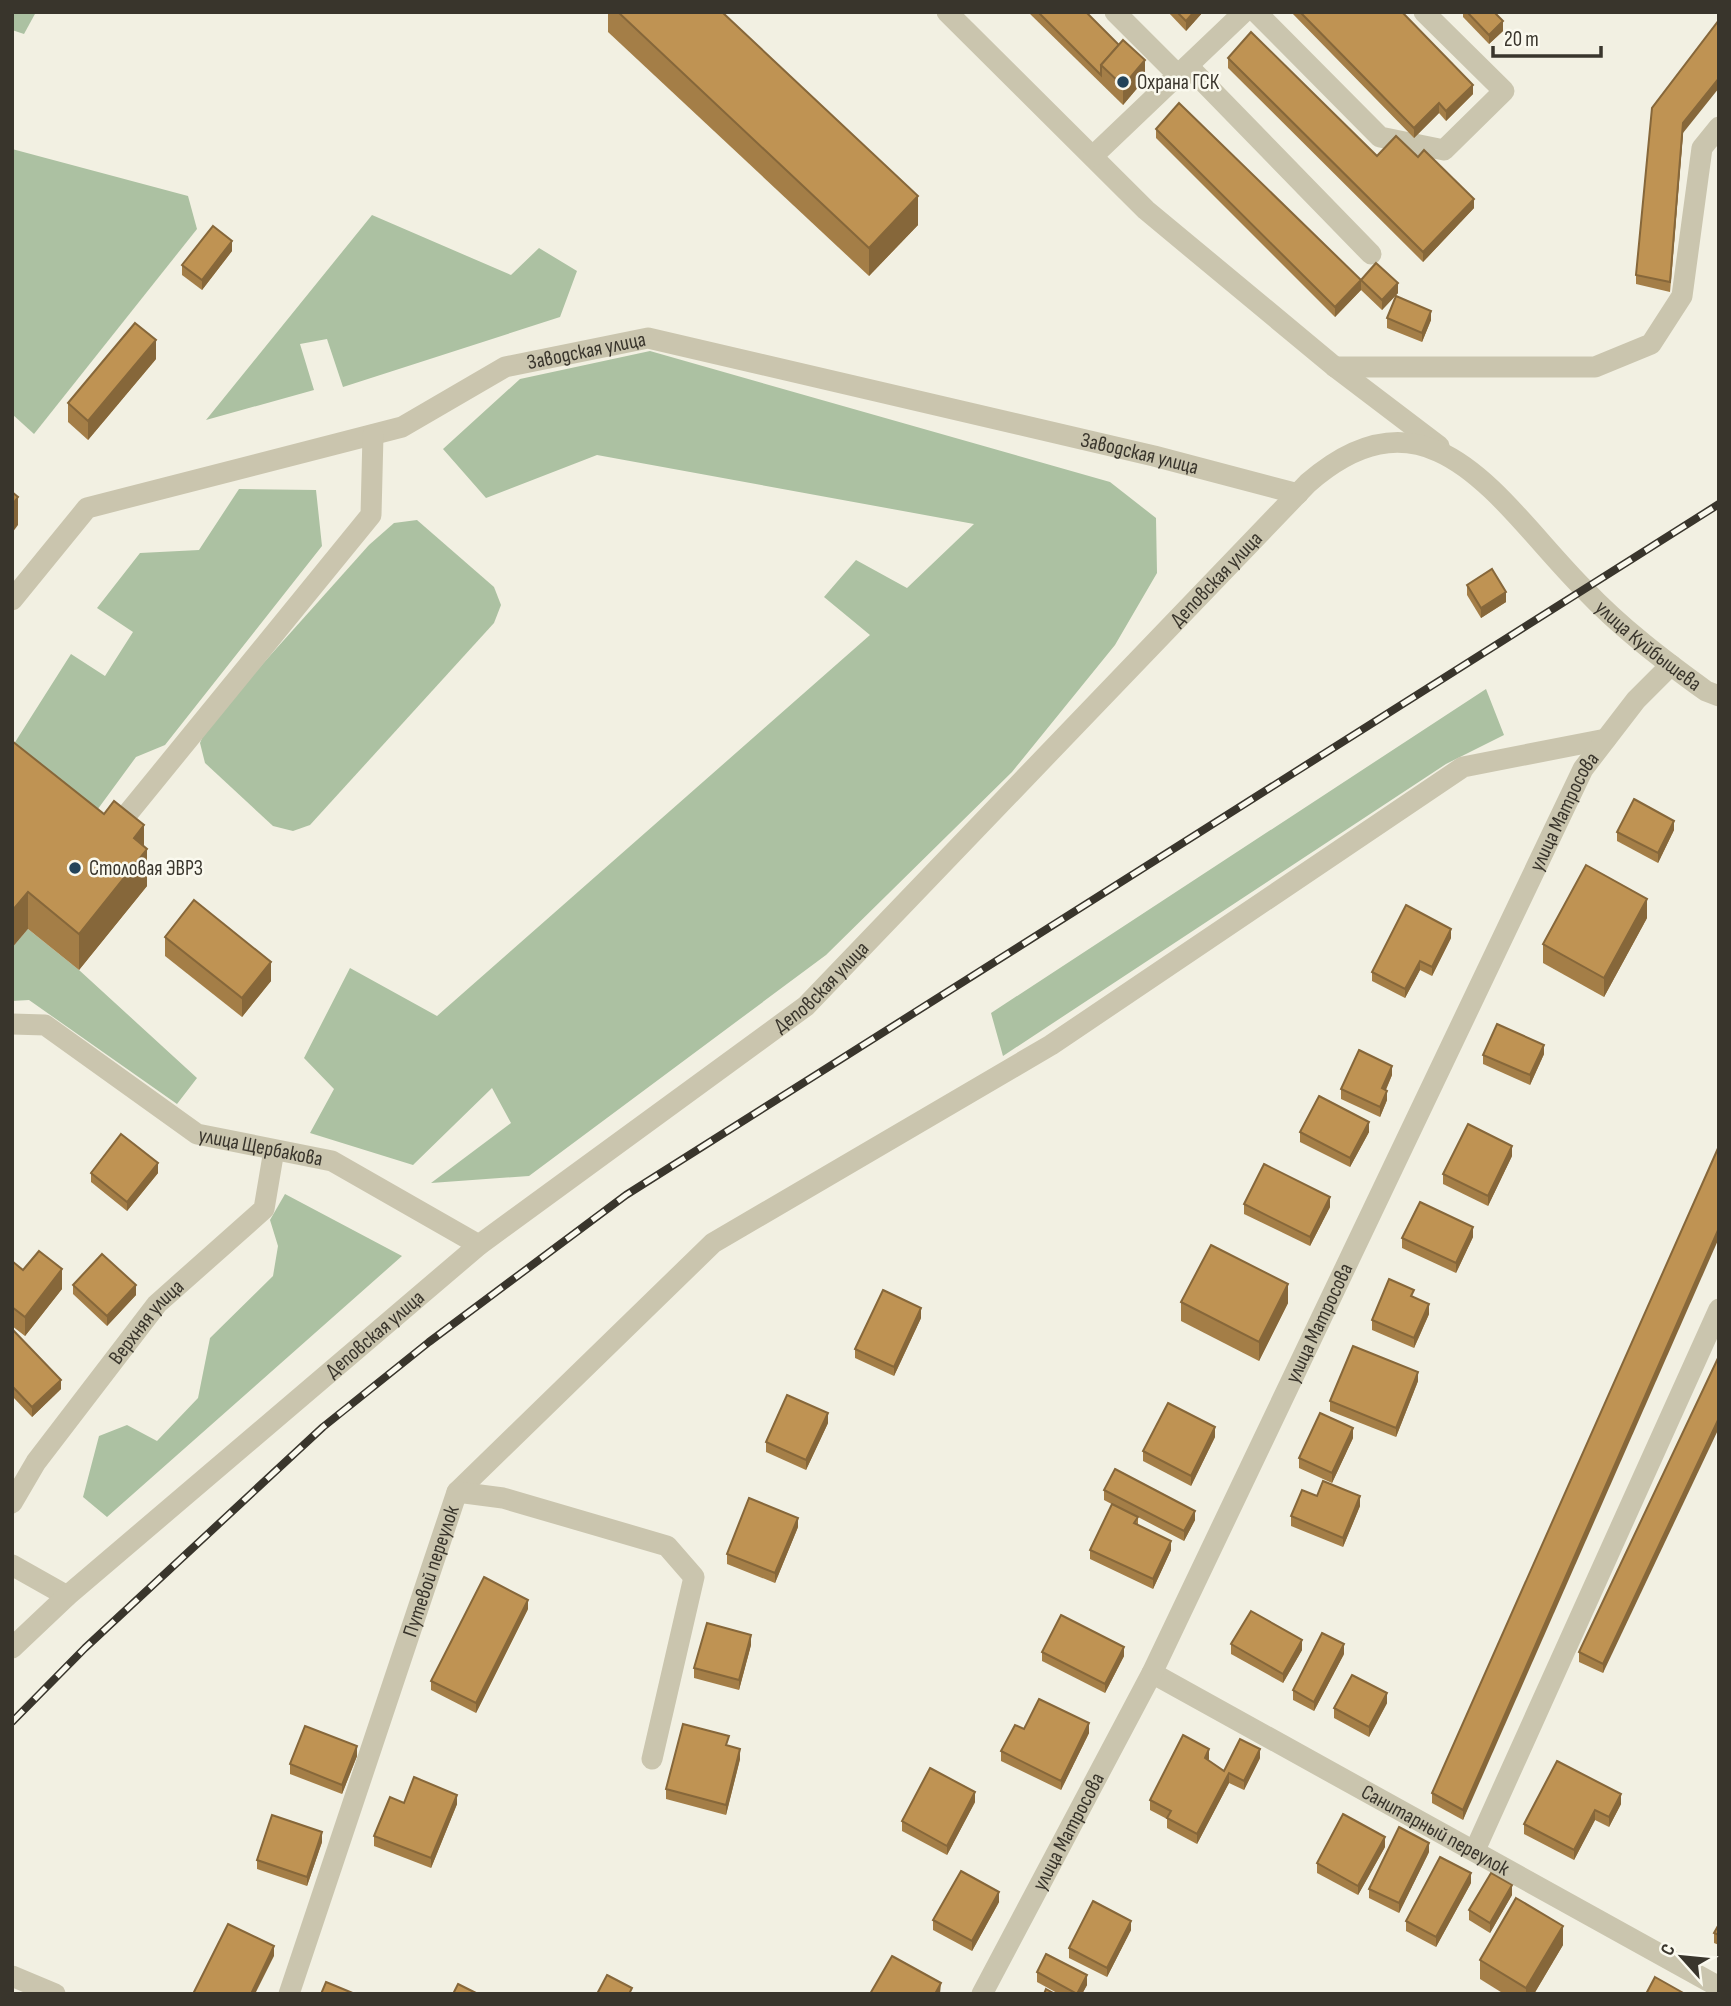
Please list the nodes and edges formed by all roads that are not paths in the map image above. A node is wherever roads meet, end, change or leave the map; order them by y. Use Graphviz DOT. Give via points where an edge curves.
graph roads {
  1 [pos="947,12"];
  2 [pos="1115,12"];
  3 [pos="1244,12"];
  4 [pos="1256,12"];
  5 [pos="1423,12"];
  6 [pos="1183,71"];
  7 [pos="1719,127"];
  8 [pos="1093,156"];
  9 [pos="1371,254"];
  10 [pos="1335,367"];
  11 [pos="373,435"];
  12 [pos="1455,458"];
  13 [pos="1298,494"];
  14 [pos="1584,589"];
  15 [pos="12,600"];
  16 [pos="1671,665"];
  17 [pos="1719,696"];
  18 [pos="1606,739"];
  19 [pos="120,823"];
  20 [pos="12,1024"];
  21 [pos="274,1150"];
  22 [pos="479,1245"];
  23 [pos="1719,1309"];
  24 [pos="457,1492"];
  25 [pos="12,1503"];
  26 [pos="12,1565"];
  27 [pos="66,1596"];
  28 [pos="12,1648"];
  29 [pos="1152,1673"];
  30 [pos="652,1759"];
  31 [pos="1475,1850"];
  32 [pos="12,1976"];
  33 [pos="1719,1987"];
  34 [pos="55,1994"];
  35 [pos="289,1994"];
  36 [pos="982,1994"];
  1 -- 8 [label="street"];
  2 -- 6 [label="street"];
  3 -- 6 [label="street"];
  4 -- 5 [label="street" via="1380,136 1444,150 1504,91"];
  6 -- 8 [label="street"];
  6 -- 9 [label="street"];
  7 -- 10 [label="street" via="1702,148 1682,296 1651,344 1595,367"];
  8 -- 10 [label="street" via="1146,210"];
  10 -- 12 [label="street"];
  11 -- 13 [label="street, Заводская улица" via="402,427 505,367 648,338"];
  11 -- 15 [label="street, Заводская улица" via="87,508"];
  11 -- 19 [label="street" via="371,515"];
  12 -- 13 [label="street, Деповская улица" via="1421,444 1390,442 1357,449 1331,463"];
  12 -- 14 [label="street, Деповская улица" via="1483,480"];
  13 -- 22 [label="street, Деповская улица" via="806,1006"];
  14 -- 16 [label="street, улица Куйбышева" via="1640,643"];
  16 -- 17 [label="street, улица Куйбышева"];
  16 -- 18 [label="street, улица Матросова"];
  18 -- 24 [label="street" via="1463,767 1051,1045 713,1243"];
  18 -- 29 [label="street, улица Матросова" via="1583,769"];
  20 -- 21 [label="street, улица Щербакова" via="45,1025 197,1134"];
  21 -- 22 [label="street, улица Щербакова" via="332,1161"];
  21 -- 25 [label="street, Верхняя улица" via="264,1209 157,1304 58,1431"];
  22 -- 27 [label="street, Деповская улица"];
  23 -- 31 [label="street"];
  24 -- 30 [label="street, Путевой переулок" via="503,1498 667,1546 694,1577"];
  24 -- 35 [label="street, Путевой переулок"];
  26 -- 27 [label="street"];
  27 -- 28 [label="street, Деповская улица"];
  29 -- 31 [label="street, Санитарный переулок"];
  29 -- 36 [label="street, улица Матросова"];
  31 -- 33 [label="street, Санитарный переулок"];
  32 -- 34 [label="street"];
}
